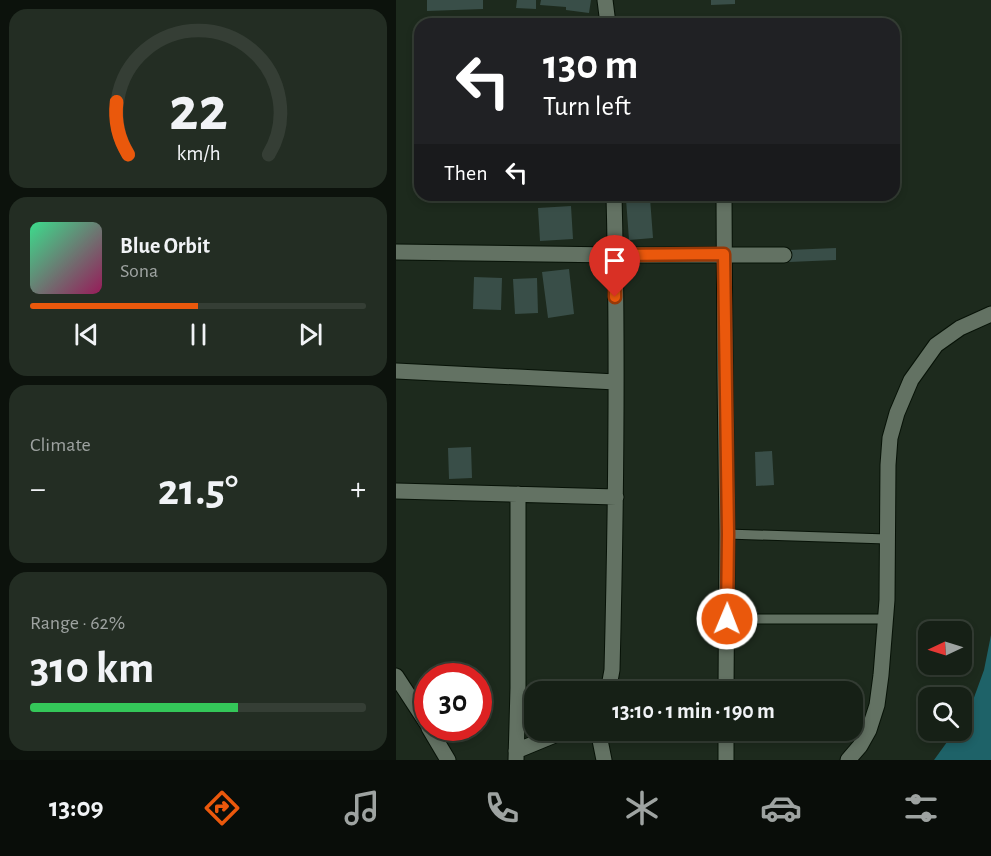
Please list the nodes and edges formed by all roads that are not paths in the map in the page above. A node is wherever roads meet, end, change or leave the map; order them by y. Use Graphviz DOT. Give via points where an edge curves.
graph roads {
  1 [pos="605,0"];
  2 [pos="607,18"];
  3 [pos="614,201"];
  4 [pos="724,201"];
  5 [pos="396,252"];
  6 [pos="724,254"];
  7 [pos="615,255"];
  8 [pos="784,255"];
  9 [pos="991,315"];
  10 [pos="396,371"];
  11 [pos="616,382"];
  12 [pos="396,491"];
  13 [pos="518,494"];
  14 [pos="616,497"];
  15 [pos="728,534"];
  16 [pos="887,539"];
  17 [pos="727,619"];
  18 [pos="885,619"];
  19 [pos="396,676"];
  20 [pos="610,681"];
  21 [pos="726,681"];
  22 [pos="414,704"];
  23 [pos="437,741"];
  24 [pos="545,741"];
  25 [pos="600,741"];
  26 [pos="726,741"];
  27 [pos="516,756"];
  28 [pos="448,760"];
  29 [pos="604,760"];
  30 [pos="726,760"];
  31 [pos="848,760"];
  1 -- 2 [label="street"];
  3 -- 7 [label="street"];
  4 -- 6 [label="street"];
  5 -- 7 [label="street"];
  6 -- 7 [label="street"];
  6 -- 8 [label="street"];
  6 -- 15 [label="street"];
  7 -- 11 [label="street"];
  9 -- 16 [label="street" via="960,328 936,345 911,380 890,438"];
  10 -- 11 [label="street"];
  11 -- 14 [label="street"];
  12 -- 13 [label="street"];
  13 -- 14 [label="street"];
  13 -- 27 [label="street"];
  14 -- 20 [label="street"];
  15 -- 16 [label="lane"];
  15 -- 17 [label="street"];
  16 -- 18 [label="street"];
  17 -- 18 [label="lane"];
  17 -- 21 [label="street"];
  18 -- 31 [label="street" via="877,705 869,730"];
  19 -- 22 [label="street"];
  23 -- 28 [label="street"];
  24 -- 27 [label="street"];
  25 -- 29 [label="street"];
  26 -- 30 [label="street"];
}
